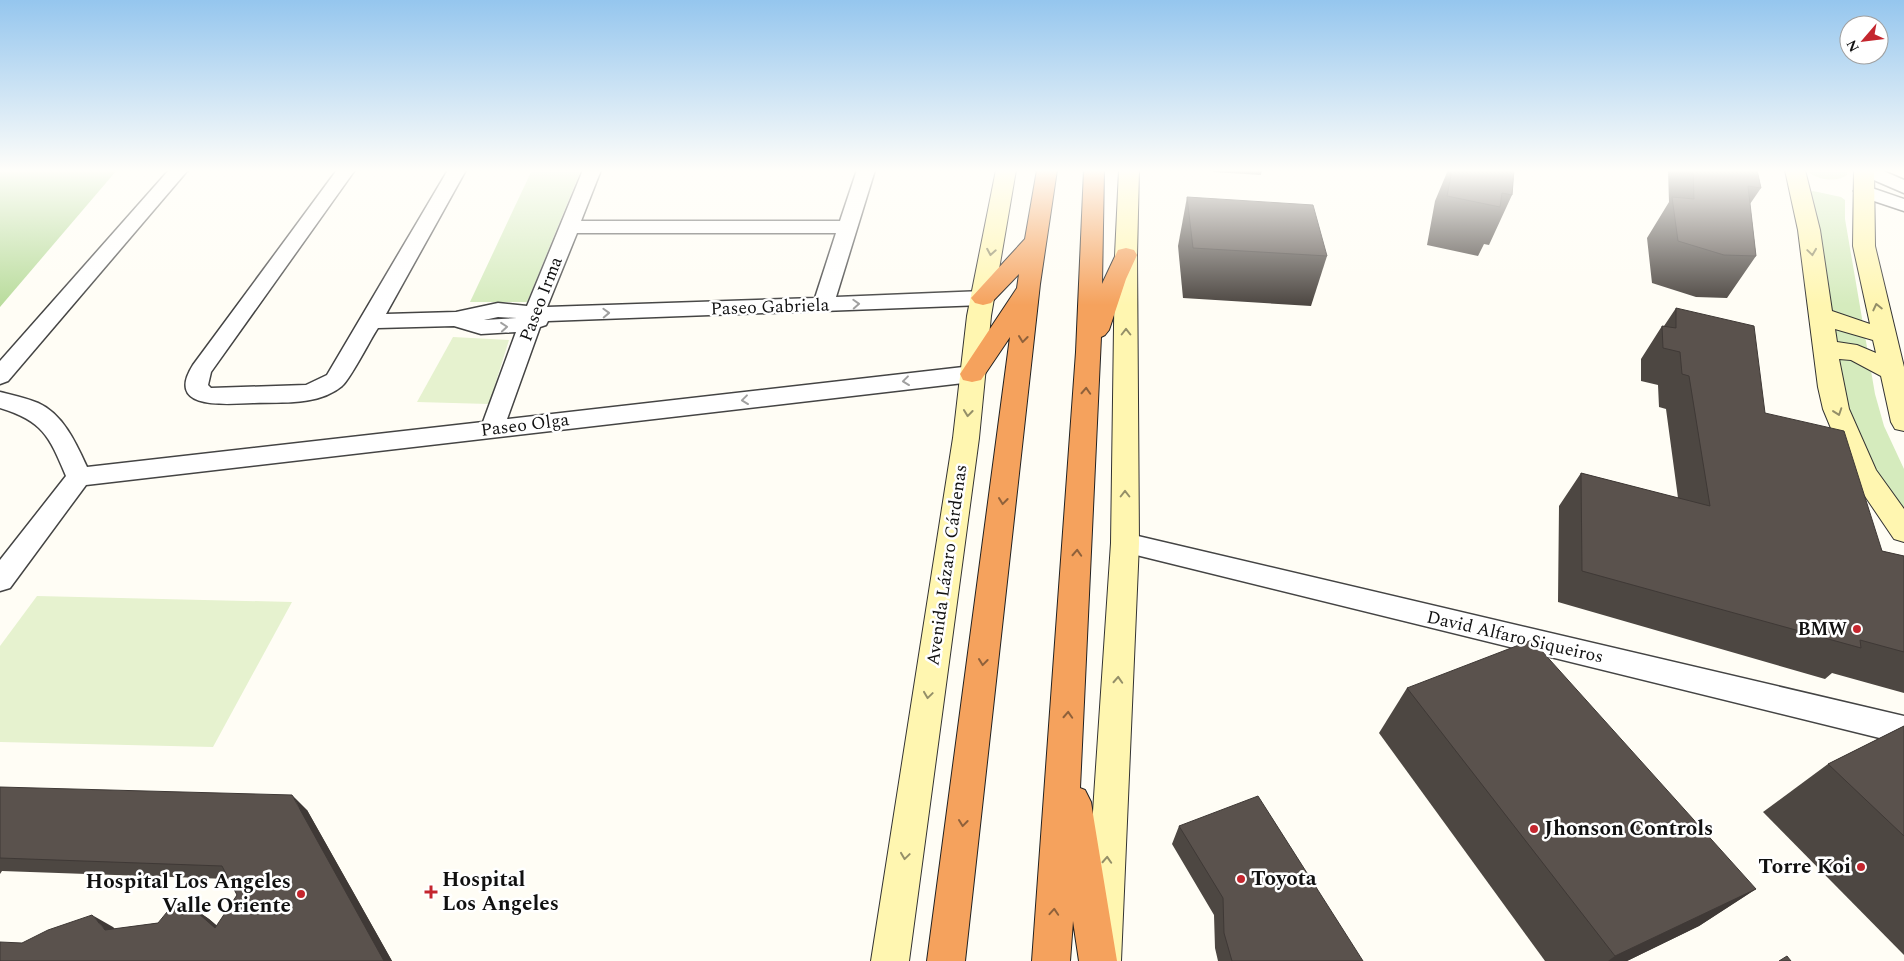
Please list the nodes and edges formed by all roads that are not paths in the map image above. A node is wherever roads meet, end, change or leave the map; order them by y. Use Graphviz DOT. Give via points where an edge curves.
graph roads {
  1 [pos="140,215"];
  2 [pos="313,215"];
  3 [pos="431,215"];
  4 [pos="574,215"];
  5 [pos="851,215"];
  6 [pos="998,215"];
  7 [pos="1041,215"];
  8 [pos="1092,215"];
  9 [pos="1128,215"];
  10 [pos="1805,215"];
  11 [pos="1864,215"];
  12 [pos="569,227"];
  13 [pos="847,227"];
  14 [pos="1037,239"];
  15 [pos="1126,255"];
  16 [pos="1029,284"];
  17 [pos="983,298"];
  18 [pos="822,305"];
  19 [pos="1821,315"];
  20 [pos="533,317"];
  21 [pos="371,321"];
  22 [pos="1886,335"];
  23 [pos="1826,349"];
  24 [pos="1088,352"];
  25 [pos="1893,372"];
  26 [pos="972,374"];
  27 [pos="0,376"];
  28 [pos="0,400"];
  29 [pos="1904,422"];
  30 [pos="492,429"];
  31 [pos="79,477"];
  32 [pos="1904,531"];
  33 [pos="1125,543"];
  34 [pos="0,580"];
  35 [pos="1904,730"];
  36 [pos="1065,754"];
  37 [pos="890,961"];
  38 [pos="946,961"];
  39 [pos="1050,961"];
  40 [pos="1100,961"];
  1 -- 27 [label="street"];
  2 -- 21 [label="street" via="201,370 195,383 196,390 214,397 300,394 317,390 340,373"];
  3 -- 21 [label="street"];
  4 -- 12 [label="street, Paseo Irma"];
  5 -- 13 [label="street"];
  6 -- 17 [label="street, Avenida Lázaro Cárdenas, one-way"];
  7 -- 14 [label="highway"];
  8 -- 24 [label="highway"];
  9 -- 15 [label="street"];
  10 -- 19 [label="street, one-way"];
  22 -- 11 [label="street, one-way" via="1864,246"];
  12 -- 13 [label="street"];
  12 -- 20 [label="street, Paseo Irma"];
  13 -- 18 [label="street"];
  14 -- 16 [label="highway"];
  14 -- 17 [label="highway"];
  15 -- 24 [label="highway"];
  33 -- 15 [label="street, one-way"];
  16 -- 26 [label="highway"];
  16 -- 38 [label="highway, one-way"];
  18 -- 17 [label="street, Paseo Gabriela, one-way"];
  17 -- 26 [label="street, Avenida Lázaro Cárdenas"];
  20 -- 18 [label="street, Paseo Gabriela, one-way"];
  19 -- 22 [label="street" via="1851,327"];
  19 -- 23 [label="street"];
  20 -- 21 [label="street, Paseo Gabriela" via="502,328 477,326 456,319"];
  20 -- 30 [label="street, Paseo Irma"];
  22 -- 25 [label="street"];
  23 -- 25 [label="street" via="1857,353"];
  23 -- 32 [label="street, one-way" via="1836,409 1848,440 1864,474"];
  36 -- 24 [label="highway, one-way"];
  25 -- 29 [label="street"];
  26 -- 30 [label="street, Paseo Olga, one-way"];
  26 -- 37 [label="street, Avenida Lázaro Cárdenas, one-way"];
  28 -- 31 [label="street" via="28,408 48,423 60,438"];
  30 -- 31 [label="street, Paseo Olga"];
  31 -- 34 [label="street"];
  33 -- 35 [label="street, David Alfaro Siqueiros"];
  40 -- 33 [label="street, one-way"];
  39 -- 36 [label="highway, one-way"];
  36 -- 40 [label="highway"];
}
